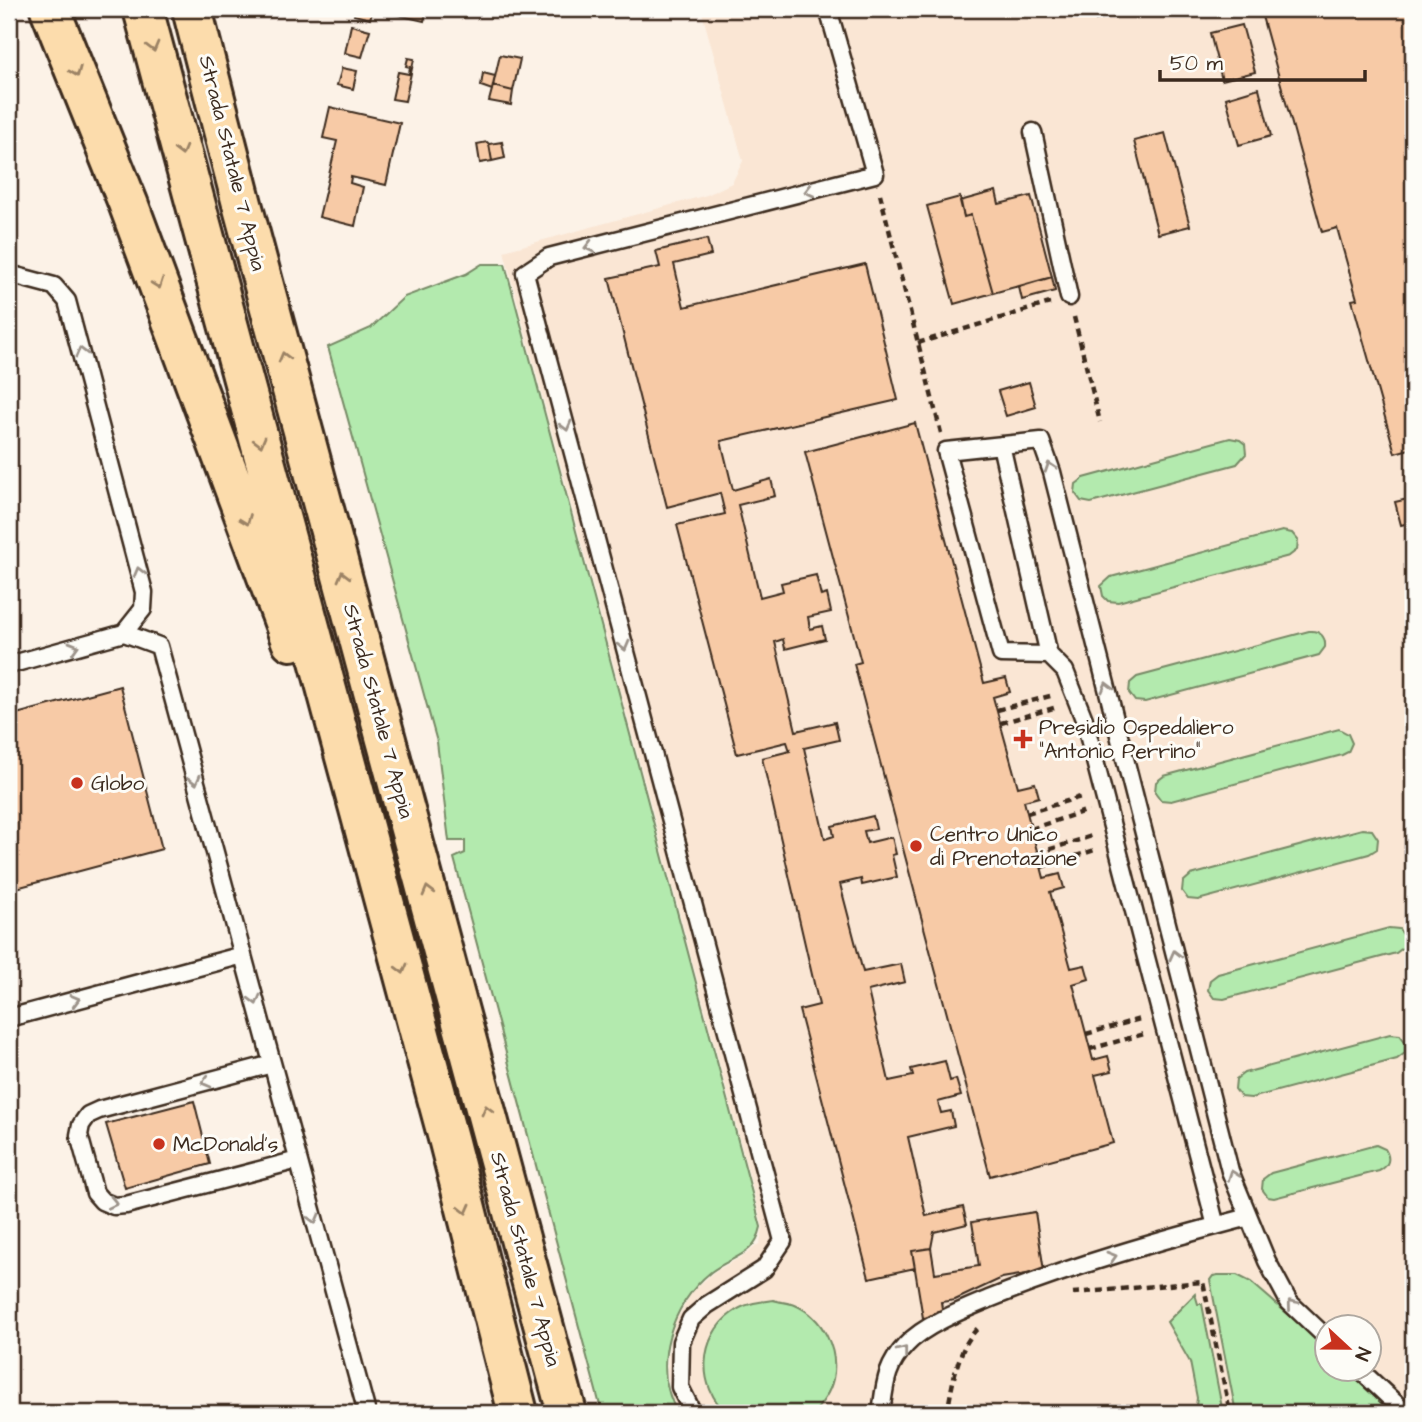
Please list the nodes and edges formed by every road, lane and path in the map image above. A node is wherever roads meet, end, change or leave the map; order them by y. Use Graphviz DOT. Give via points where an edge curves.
graph roads {
  1 [pos="50,9"];
  2 [pos="143,9"];
  3 [pos="192,9"];
  4 [pos="828,9"];
  5 [pos="1033,132"];
  6 [pos="875,174"];
  7 [pos="9,274"];
  8 [pos="1069,298"];
  9 [pos="918,343"];
  10 [pos="1100,422"];
  11 [pos="1001,444"];
  12 [pos="946,451"];
  13 [pos="124,633"];
  14 [pos="1049,655"];
  15 [pos="9,665"];
  16 [pos="1058,694"];
  17 [pos="1062,706"];
  18 [pos="997,710"];
  19 [pos="1001,723"];
  20 [pos="1085,796"];
  21 [pos="360,810"];
  22 [pos="1089,810"];
  23 [pos="1027,813"];
  24 [pos="1031,829"];
  25 [pos="1096,835"];
  26 [pos="1099,849"];
  27 [pos="1038,853"];
  28 [pos="1041,866"];
  29 [pos="243,955"];
  30 [pos="9,1018"];
  31 [pos="1144,1018"];
  32 [pos="1148,1032"];
  33 [pos="1086,1034"];
  34 [pos="1090,1049"];
  35 [pos="272,1064"];
  36 [pos="298,1160"];
  37 [pos="1249,1217"];
  38 [pos="1216,1226"];
  39 [pos="1065,1293"];
  40 [pos="985,1321"];
  41 [pos="1314,1326"];
  42 [pos="1375,1384"];
  43 [pos="367,1413"];
  44 [pos="517,1413"];
  45 [pos="567,1413"];
  46 [pos="693,1413"];
  47 [pos="881,1413"];
  48 [pos="947,1413"];
  49 [pos="1230,1413"];
  50 [pos="1406,1413"];
  1 -- 21 [label="highway, one-way"];
  2 -- 21 [label="highway, one-way"];
  45 -- 3 [label="highway, Strada Statale 7 Appia, one-way"];
  4 -- 6 [label="lane"];
  5 -- 8 [label="lane"];
  6 -- 9 [label="path"];
  6 -- 46 [label="lane, one-way" via="549,257 525,273 783,1241 764,1269 691,1319 681,1342 680,1387"];
  13 -- 7 [label="lane, one-way" via="143,609 144,592 67,301 54,286"];
  8 -- 9 [label="path"];
  8 -- 10 [label="path"];
  9 -- 12 [label="path"];
  11 -- 12 [label="lane"];
  11 -- 14 [label="lane"];
  37 -- 11 [label="lane, one-way" via="1230,1171 1052,472 1041,441"];
  12 -- 14 [label="lane" via="1001,654"];
  15 -- 13 [label="lane, one-way"];
  13 -- 29 [label="lane, one-way" via="159,646"];
  14 -- 38 [label="lane" via="1065,671 1084,719"];
  16 -- 18 [label="path"];
  17 -- 19 [label="path"];
  20 -- 23 [label="path"];
  21 -- 44 [label="highway, one-way"];
  22 -- 24 [label="path"];
  25 -- 27 [label="path"];
  26 -- 28 [label="path"];
  30 -- 29 [label="lane, one-way"];
  29 -- 35 [label="lane, one-way"];
  31 -- 33 [label="path"];
  32 -- 34 [label="path"];
  35 -- 36 [label="lane"];
  35 -- 36 [label="lane, one-way" via="99,1110 88,1115 79,1135 95,1194 114,1206"];
  36 -- 43 [label="lane, one-way"];
  37 -- 38 [label="lane"];
  41 -- 37 [label="lane, one-way" via="1289,1302"];
  47 -- 38 [label="lane, one-way" via="887,1372 907,1343 956,1312 1033,1282"];
  39 -- 49 [label="path" via="1203,1282"];
  40 -- 48 [label="path" via="968,1338"];
  42 -- 50 [label="lane"];
}
